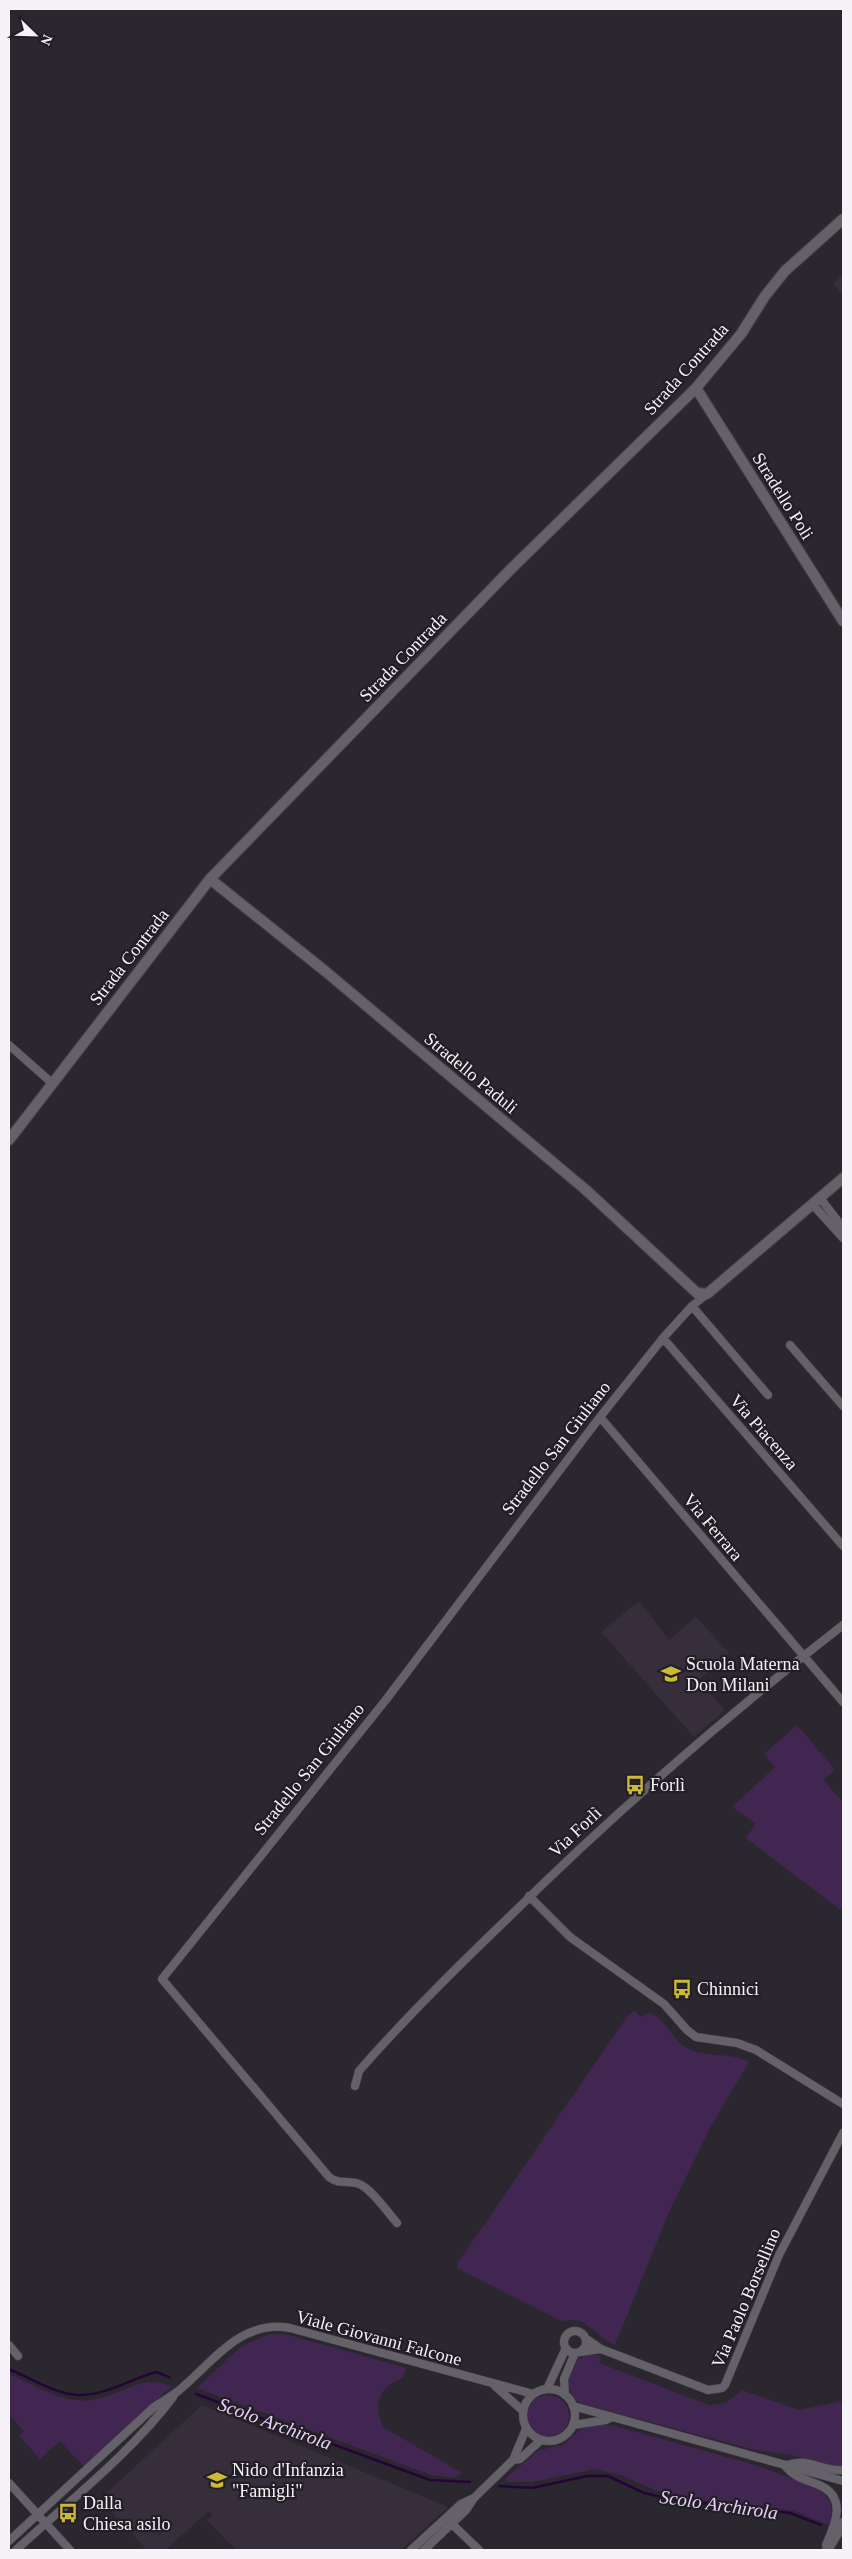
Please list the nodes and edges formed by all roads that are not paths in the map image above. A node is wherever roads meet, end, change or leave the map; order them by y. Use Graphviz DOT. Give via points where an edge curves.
graph roads {
  1 [pos="843,219"];
  2 [pos="696,388"];
  3 [pos="843,621"];
  4 [pos="210,879"];
  5 [pos="9,1045"];
  6 [pos="52,1083"];
  7 [pos="9,1140"];
  8 [pos="843,1174"];
  9 [pos="843,1178"];
  10 [pos="831,1189"];
  11 [pos="816,1202"];
  12 [pos="842,1236"];
  13 [pos="707,1294"];
  14 [pos="692,1306"];
  15 [pos="663,1338"];
  16 [pos="790,1345"];
  17 [pos="768,1394"];
  18 [pos="843,1406"];
  19 [pos="600,1417"];
  20 [pos="843,1546"];
  21 [pos="843,1625"];
  22 [pos="804,1656"];
  23 [pos="843,1702"];
  24 [pos="529,1896"];
  25 [pos="354,2086"];
  26 [pos="843,2104"];
  27 [pos="843,2133"];
  28 [pos="397,2223"];
  29 [pos="585,2338"];
  30 [pos="9,2345"];
  31 [pos="566,2348"];
  32 [pos="602,2349"];
  33 [pos="577,2352"];
  34 [pos="18,2356"];
  35 [pos="493,2385"];
  36 [pos="547,2389"];
  37 [pos="177,2391"];
  38 [pos="533,2394"];
  39 [pos="565,2395"];
  40 [pos="573,2406"];
  41 [pos="523,2411"];
  42 [pos="612,2417"];
  43 [pos="573,2425"];
  44 [pos="526,2429"];
  45 [pos="541,2440"];
  46 [pos="513,2460"];
  47 [pos="785,2466"];
  48 [pos="843,2470"];
  49 [pos="843,2481"];
  50 [pos="9,2483"];
  51 [pos="474,2498"];
  52 [pos="38,2515"];
  53 [pos="45,2523"];
  54 [pos="452,2524"];
  55 [pos="842,2525"];
  56 [pos="9,2541"];
  57 [pos="16,2550"];
  58 [pos="70,2550"];
  59 [pos="411,2550"];
  60 [pos="424,2550"];
  61 [pos="479,2550"];
  62 [pos="825,2550"];
  1 -- 2 [label="street, Strada Contrada" via="785,271 741,334"];
  2 -- 3 [label="street, Stradello Poli"];
  2 -- 4 [label="street, Strada Contrada" via="510,570"];
  4 -- 6 [label="street, Strada Contrada"];
  4 -- 13 [label="street, Stradello Paduli" via="325,971 578,1184 690,1289"];
  5 -- 6 [label="street"];
  6 -- 7 [label="street, Strada Contrada"];
  8 -- 10 [label="street, Stradello San Giuliano"];
  9 -- 10 [label="street, Stradello San Giuliano"];
  10 -- 11 [label="street, Stradello San Giuliano"];
  11 -- 12 [label="street"];
  11 -- 13 [label="street, Stradello San Giuliano"];
  13 -- 14 [label="street, Stradello San Giuliano"];
  14 -- 15 [label="street, Stradello San Giuliano"];
  14 -- 17 [label="street"];
  15 -- 19 [label="street, Stradello San Giuliano"];
  15 -- 20 [label="street, Via Piacenza"];
  16 -- 18 [label="street"];
  19 -- 22 [label="street, Via Ferrara"];
  19 -- 28 [label="street, Stradello San Giuliano" via="385,1701 162,1979 329,2177 365,2187"];
  21 -- 22 [label="street, Via Forlì"];
  22 -- 23 [label="street, Via Ferrara"];
  22 -- 24 [label="street, Via Forlì" via="640,1791"];
  24 -- 25 [label="street, Via Forlì" via="368,2060 359,2071"];
  24 -- 26 [label="street" via="570,1937 664,2004 696,2037 737,2043 756,2050"];
  27 -- 32 [label="street, Via Paolo Borsellino" via="779,2255 722,2388 708,2390"];
  29 -- 31 [label="street" via="579,2332 571,2332 565,2338"];
  29 -- 32 [label="street"];
  29 -- 33 [label="street" via="585,2346"];
  30 -- 34 [label="street"];
  31 -- 33 [label="street"];
  31 -- 36 [label="street"];
  32 -- 33 [label="street"];
  33 -- 39 [label="street" via="564,2379"];
  35 -- 37 [label="street, Viale Giovanni Falcone" via="290,2328 271,2327 256,2329 233,2341"];
  35 -- 38 [label="street, Viale Giovanni Falcone"];
  35 -- 41 [label="street, Viale Giovanni Falcone"];
  36 -- 38 [label="street"];
  36 -- 39 [label="street"];
  37 -- 52 [label="street" via="154,2407"];
  37 -- 53 [label="street" via="128,2447"];
  38 -- 41 [label="street"];
  39 -- 40 [label="street"];
  40 -- 42 [label="street"];
  40 -- 43 [label="street"];
  41 -- 44 [label="street"];
  42 -- 43 [label="street"];
  42 -- 47 [label="street"];
  43 -- 45 [label="street" via="562,2438"];
  44 -- 45 [label="street"];
  44 -- 46 [label="street"];
  45 -- 46 [label="street" via="520,2459"];
  46 -- 51 [label="street"];
  47 -- 48 [label="street" via="798,2460"];
  47 -- 49 [label="street"];
  47 -- 62 [label="street" via="794,2476 820,2485 835,2498 838,2513"];
  50 -- 52 [label="street"];
  51 -- 54 [label="street"];
  51 -- 59 [label="street" via="461,2504"];
  52 -- 53 [label="street"];
  52 -- 56 [label="street"];
  53 -- 57 [label="street"];
  53 -- 58 [label="street"];
  54 -- 60 [label="street"];
  54 -- 61 [label="street"];
  55 -- 62 [label="street"];
}
